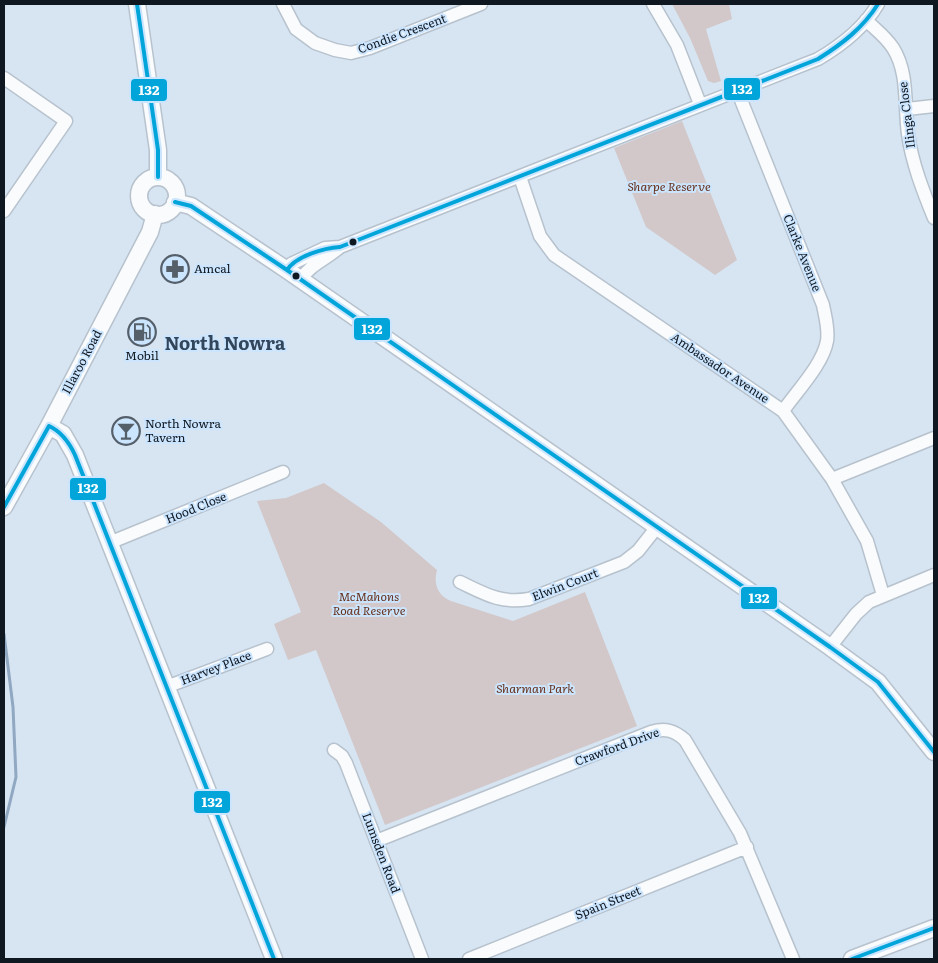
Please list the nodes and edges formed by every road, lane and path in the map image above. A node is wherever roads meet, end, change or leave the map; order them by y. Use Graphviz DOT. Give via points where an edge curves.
graph roads {
  1 [pos="137,4"];
  2 [pos="283,4"];
  3 [pos="481,4"];
  4 [pos="652,4"];
  5 [pos="878,4"];
  6 [pos="866,20"];
  7 [pos="4,78"];
  8 [pos="737,90"];
  9 [pos="700,104"];
  10 [pos="934,106"];
  11 [pos="907,109"];
  12 [pos="158,177"];
  13 [pos="520,177"];
  14 [pos="175,202"];
  15 [pos="4,211"];
  16 [pos="154,214"];
  17 [pos="934,218"];
  18 [pos="340,248"];
  19 [pos="287,270"];
  20 [pos="300,280"];
  21 [pos="783,411"];
  22 [pos="49,426"];
  23 [pos="934,438"];
  24 [pos="283,472"];
  25 [pos="832,479"];
  26 [pos="4,507"];
  27 [pos="657,527"];
  28 [pos="109,543"];
  29 [pos="934,575"];
  30 [pos="460,582"];
  31 [pos="883,595"];
  32 [pos="830,646"];
  33 [pos="267,649"];
  34 [pos="166,688"];
  35 [pos="334,750"];
  36 [pos="934,751"];
  37 [pos="376,841"];
  38 [pos="747,847"];
  39 [pos="934,928"];
  40 [pos="274,959"];
  41 [pos="422,959"];
  42 [pos="469,959"];
  43 [pos="793,959"];
  44 [pos="852,959"];
  1 -- 12 [label="main road" via="158,150"];
  2 -- 3 [label="street, Condie Crescent" via="296,29 315,43 351,53"];
  4 -- 9 [label="street" via="677,45"];
  5 -- 6 [label="street"];
  6 -- 8 [label="street" via="842,45 818,59"];
  6 -- 11 [label="street, Ilinga Close" via="894,49 904,82"];
  7 -- 15 [label="street" via="66,121"];
  8 -- 9 [label="street"];
  8 -- 21 [label="street, Clarke Avenue" via="823,305 827,341 818,362"];
  9 -- 13 [label="street"];
  10 -- 11 [label="street"];
  11 -- 17 [label="street, Ilinga Close" via="912,154"];
  12 -- 14 [label="main road" via="173,185"];
  12 -- 16 [label="main road" via="146,181 139,197 144,208"];
  13 -- 18 [label="street"];
  13 -- 21 [label="street, Ambassador Avenue" via="540,236 554,255"];
  14 -- 16 [label="main road" via="165,213"];
  14 -- 19 [label="main road" via="191,206"];
  16 -- 22 [label="main road, Illaroo Road" via="150,232"];
  18 -- 19 [label="street" via="325,248 291,264"];
  18 -- 20 [label="street" via="314,264"];
  19 -- 20 [label="main road"];
  20 -- 27 [label="main road"];
  21 -- 25 [label="street, Ambassador Avenue"];
  22 -- 26 [label="main road, Illaroo Road"];
  22 -- 28 [label="main road" via="62,433 68,442"];
  23 -- 25 [label="street"];
  24 -- 28 [label="street, Hood Close"];
  25 -- 31 [label="street, Ambassador Avenue" via="867,541"];
  27 -- 30 [label="street, Elwin Court" via="638,551 624,562 530,599 503,600"];
  27 -- 32 [label="main road"];
  28 -- 34 [label="main road"];
  29 -- 31 [label="street"];
  31 -- 32 [label="street" via="861,608"];
  32 -- 36 [label="main road" via="878,682"];
  33 -- 34 [label="street, Harvey Place"];
  34 -- 40 [label="main road"];
  35 -- 37 [label="street, Lumsden Road" via="346,763"];
  37 -- 38 [label="street, Crawford Drive" via="661,729 679,734 685,740"];
  37 -- 41 [label="street, Lumsden Road"];
  38 -- 42 [label="street, Spain Street"];
  38 -- 43 [label="street, Crawford Drive"];
  39 -- 44 [label="main road"];
}
